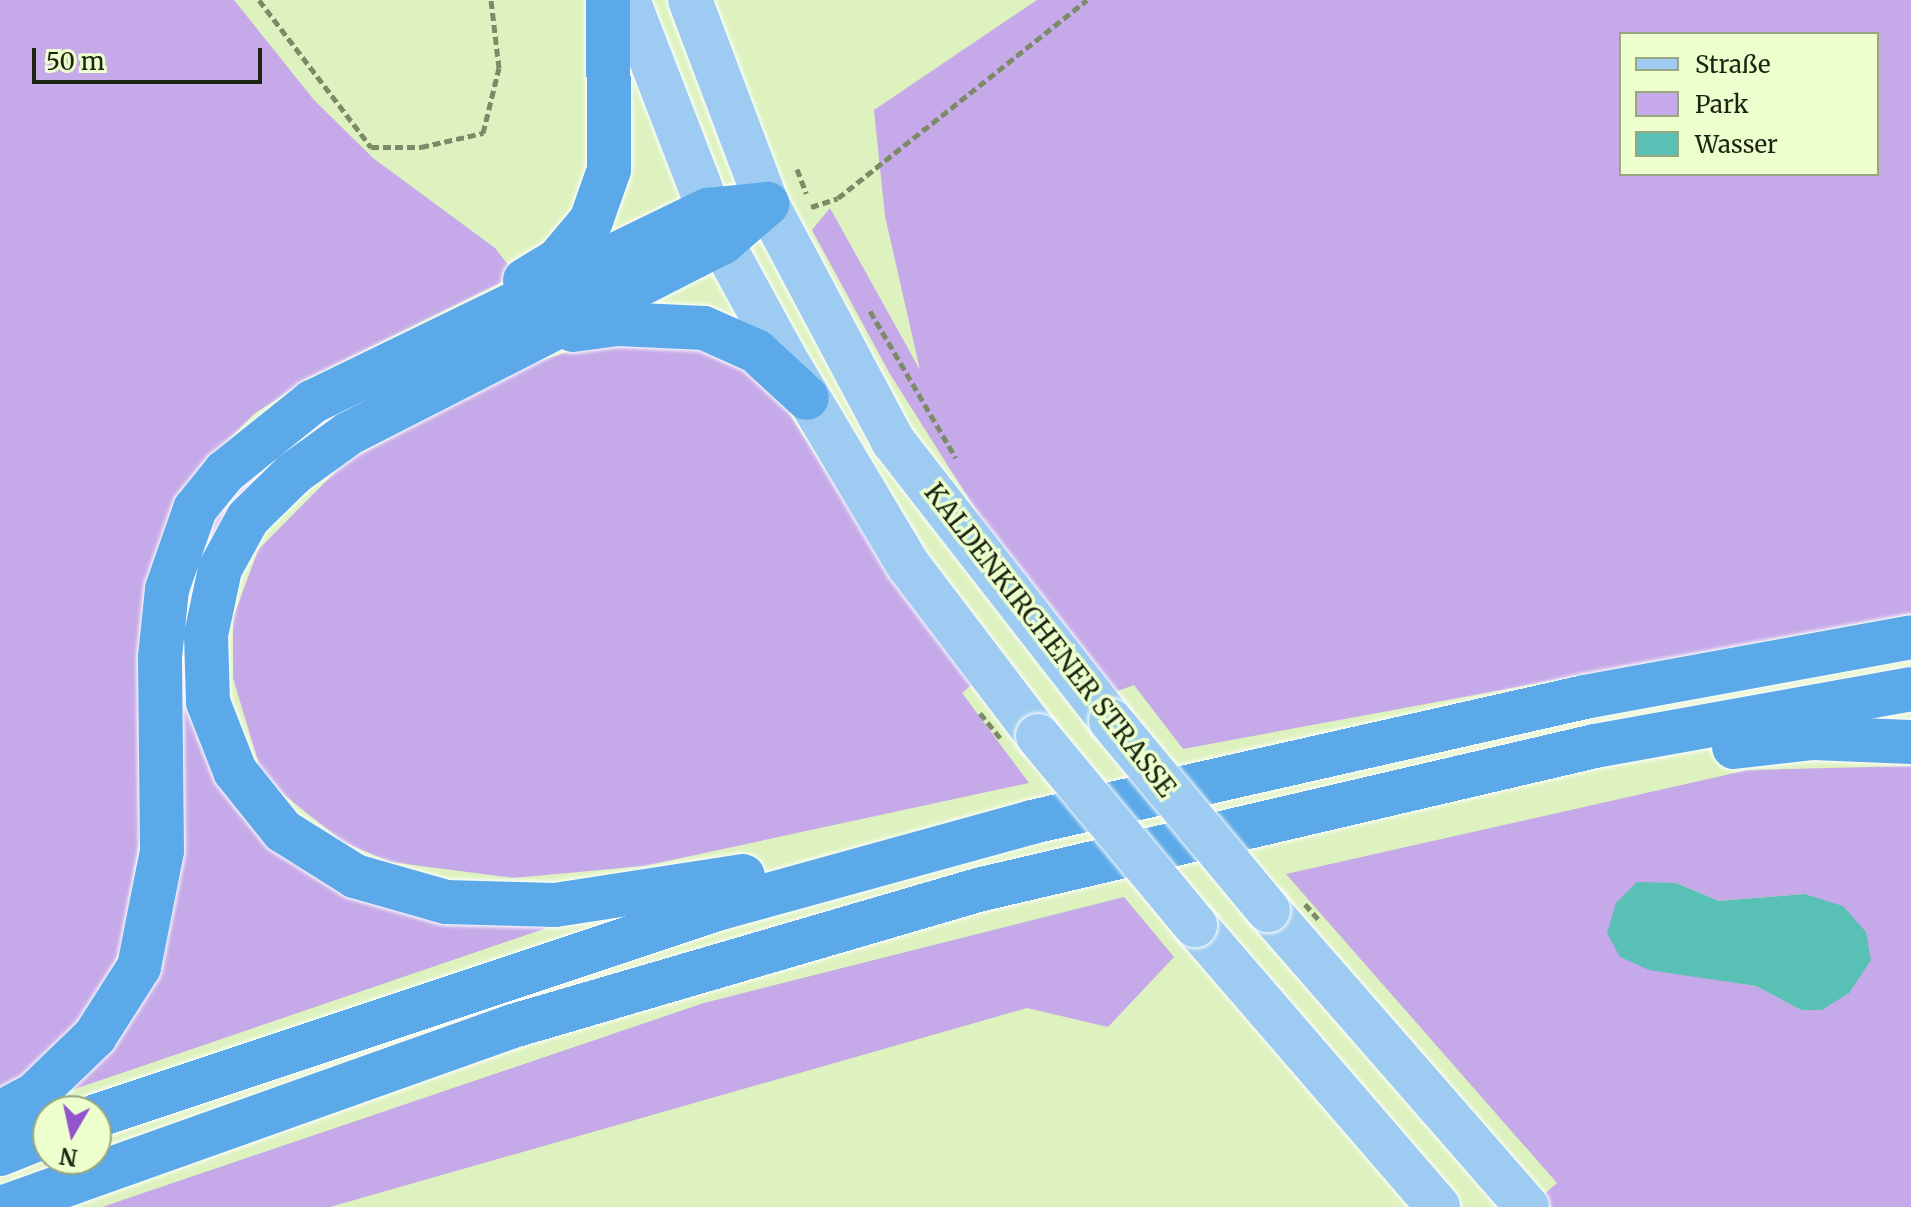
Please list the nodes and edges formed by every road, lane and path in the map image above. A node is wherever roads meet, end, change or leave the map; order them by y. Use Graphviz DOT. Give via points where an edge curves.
graph roads {
  1 [pos="259,0"];
  2 [pos="491,0"];
  3 [pos="608,0"];
  4 [pos="628,0"];
  5 [pos="690,0"];
  6 [pos="1087,0"];
  7 [pos="767,204"];
  8 [pos="819,220"];
  9 [pos="715,226"];
  10 [pos="862,297"];
  11 [pos="456,332"];
  12 [pos="547,334"];
  13 [pos="807,398"];
  14 [pos="961,466"];
  15 [pos="1911,637"];
  16 [pos="1911,689"];
  17 [pos="1911,742"];
  18 [pos="1426,784"];
  19 [pos="1032,822"];
  20 [pos="112,1111"];
  21 [pos="0,1113"];
  22 [pos="32,1141"];
  23 [pos="0,1154"];
  24 [pos="4,1207"];
  25 [pos="1438,1207"];
  26 [pos="1527,1207"];
  1 -- 2 [label="path" via="371,147 421,147 483,133 499,68"];
  3 -- 11 [label="highway" via="609,170 591,221 558,260"];
  4 -- 9 [label="main road"];
  5 -- 7 [label="main road, KALDENKIRCHENER STRASSE"];
  6 -- 8 [label="path" via="838,198 812,207"];
  7 -- 9 [label="highway"];
  7 -- 26 [label="main road, KALDENKIRCHENER STRASSE, bridge" via="893,441 1111,721"];
  9 -- 11 [label="highway"];
  9 -- 12 [label="highway"];
  9 -- 13 [label="main road"];
  10 -- 14 [label="path"];
  11 -- 21 [label="highway" via="312,402 261,437 195,509 167,589 160,657 162,851 139,967 95,1036 34,1095"];
  12 -- 13 [label="highway" via="618,324 704,328 756,351"];
  12 -- 19 [label="highway" via="348,434 294,473 248,518 220,569 206,635 208,702 235,771 283,831 333,864 396,890 446,902 555,905"];
  13 -- 25 [label="main road, bridge" via="909,566 1038,736"];
  15 -- 19 [label="highway" via="1585,697"];
  16 -- 18 [label="highway"];
  17 -- 18 [label="highway" via="1813,738"];
  18 -- 24 [label="highway" via="982,889 690,971 289,1100"];
  19 -- 20 [label="highway" via="659,927"];
  22 -- 23 [label="highway"];
}
